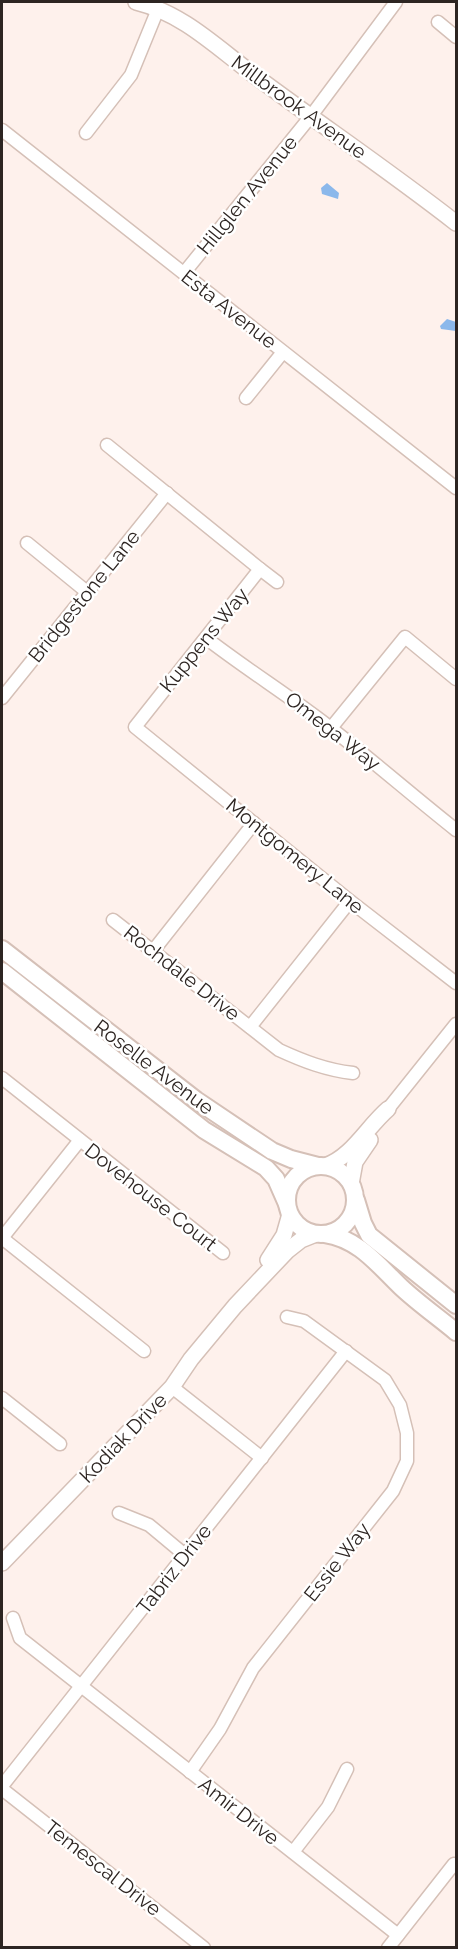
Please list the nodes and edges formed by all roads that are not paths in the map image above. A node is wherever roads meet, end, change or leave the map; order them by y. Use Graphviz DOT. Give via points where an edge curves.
graph roads {
  1 [pos="136,2"];
  2 [pos="396,2"];
  3 [pos="158,9"];
  4 [pos="438,22"];
  5 [pos="456,37"];
  6 [pos="311,116"];
  7 [pos="2,130"];
  8 [pos="87,133"];
  9 [pos="456,223"];
  10 [pos="184,273"];
  11 [pos="283,352"];
  12 [pos="246,398"];
  13 [pos="107,445"];
  14 [pos="456,488"];
  15 [pos="167,494"];
  16 [pos="27,543"];
  17 [pos="260,569"];
  18 [pos="277,582"];
  19 [pos="87,592"];
  20 [pos="206,638"];
  21 [pos="456,679"];
  22 [pos="4,689"];
  23 [pos="135,727"];
  24 [pos="331,728"];
  25 [pos="254,823"];
  26 [pos="456,830"];
  27 [pos="350,901"];
  28 [pos="112,920"];
  29 [pos="2,949"];
  30 [pos="153,951"];
  31 [pos="2,971"];
  32 [pos="456,983"];
  33 [pos="456,1024"];
  34 [pos="250,1027"];
  35 [pos="353,1073"];
  36 [pos="2,1078"];
  37 [pos="388,1109"];
  38 [pos="80,1140"];
  39 [pos="321,1166"];
  40 [pos="353,1191"];
  41 [pos="289,1209"];
  42 [pos="320,1234"];
  43 [pos="2,1238"];
  44 [pos="223,1253"];
  45 [pos="456,1305"];
  46 [pos="235,1306"];
  47 [pos="287,1317"];
  48 [pos="456,1332"];
  49 [pos="144,1351"];
  50 [pos="346,1351"];
  51 [pos="172,1387"];
  52 [pos="2,1398"];
  53 [pos="60,1444"];
  54 [pos="262,1458"];
  55 [pos="119,1513"];
  56 [pos="185,1555"];
  57 [pos="2,1560"];
  58 [pos="13,1618"];
  59 [pos="80,1686"];
  60 [pos="347,1769"];
  61 [pos="190,1772"];
  62 [pos="2,1787"];
  63 [pos="293,1852"];
  64 [pos="454,1864"];
  65 [pos="398,1935"];
  66 [pos="204,1947"];
  67 [pos="388,1947"];
  1 -- 3 [label="street, Millbrook Avenue"];
  2 -- 6 [label="street, Hillglen Avenue"];
  3 -- 6 [label="street, Millbrook Avenue" via="181,19"];
  3 -- 8 [label="street" via="131,75"];
  4 -- 5 [label="street"];
  6 -- 9 [label="street, Millbrook Avenue"];
  6 -- 10 [label="street, Hillglen Avenue"];
  7 -- 10 [label="street, Esta Avenue"];
  10 -- 11 [label="street, Esta Avenue"];
  11 -- 12 [label="street"];
  11 -- 14 [label="street, Esta Avenue"];
  13 -- 15 [label="street"];
  15 -- 17 [label="street"];
  15 -- 19 [label="street, Bridgestone Lane"];
  16 -- 19 [label="street"];
  17 -- 18 [label="street, Kuppens Way"];
  17 -- 20 [label="street, Kuppens Way"];
  19 -- 22 [label="street, Bridgestone Lane"];
  20 -- 23 [label="street, Kuppens Way"];
  20 -- 24 [label="street, Omega Way"];
  21 -- 24 [label="street" via="405,637"];
  23 -- 25 [label="street, Montgomery Lane"];
  24 -- 26 [label="street, Omega Way"];
  25 -- 27 [label="street, Montgomery Lane"];
  25 -- 30 [label="street"];
  27 -- 32 [label="street, Montgomery Lane"];
  27 -- 34 [label="street"];
  28 -- 30 [label="street, Rochdale Drive"];
  29 -- 39 [label="main road, Roselle Avenue" via="196,1100 279,1155"];
  30 -- 34 [label="street, Rochdale Drive"];
  31 -- 41 [label="main road, Roselle Avenue" via="204,1130 266,1168 276,1179"];
  33 -- 37 [label="street"];
  34 -- 35 [label="street, Rochdale Drive" via="279,1050 305,1062"];
  36 -- 38 [label="street, Dovehouse Court"];
  37 -- 39 [label="street" via="343,1156"];
  37 -- 40 [label="street" via="355,1162"];
  38 -- 43 [label="street"];
  38 -- 44 [label="street, Dovehouse Court"];
  39 -- 40 [label="main road" via="341,1172"];
  39 -- 41 [label="main road" via="302,1171 293,1180 288,1191"];
  40 -- 42 [label="main road" via="353,1212 347,1222 337,1230"];
  40 -- 45 [label="main road" via="369,1235"];
  41 -- 42 [label="main road" via="299,1226"];
  41 -- 46 [label="street, Kodiak Drive" via="284,1235"];
  42 -- 46 [label="street, Kodiak Drive" via="292,1246"];
  42 -- 48 [label="main road" via="358,1246"];
  43 -- 49 [label="street"];
  46 -- 51 [label="street, Kodiak Drive"];
  47 -- 50 [label="street, Essie Way" via="304,1322"];
  50 -- 54 [label="street, Tabriz Drive"];
  50 -- 61 [label="street, Essie Way" via="385,1380 400,1405 407,1433 407,1461 393,1491 253,1668 220,1729"];
  51 -- 54 [label="street"];
  51 -- 57 [label="street, Kodiak Drive"];
  52 -- 53 [label="street"];
  54 -- 56 [label="street, Tabriz Drive"];
  55 -- 56 [label="street" via="149,1525"];
  56 -- 59 [label="street, Tabriz Drive"];
  58 -- 59 [label="street, Amir Drive" via="20,1638"];
  59 -- 61 [label="street, Amir Drive"];
  59 -- 62 [label="street, Tabriz Drive"];
  60 -- 63 [label="street" via="328,1806"];
  61 -- 63 [label="street, Amir Drive"];
  62 -- 66 [label="street, Temescal Drive"];
  63 -- 65 [label="street, Amir Drive"];
  64 -- 65 [label="street"];
  65 -- 67 [label="street"];
}
